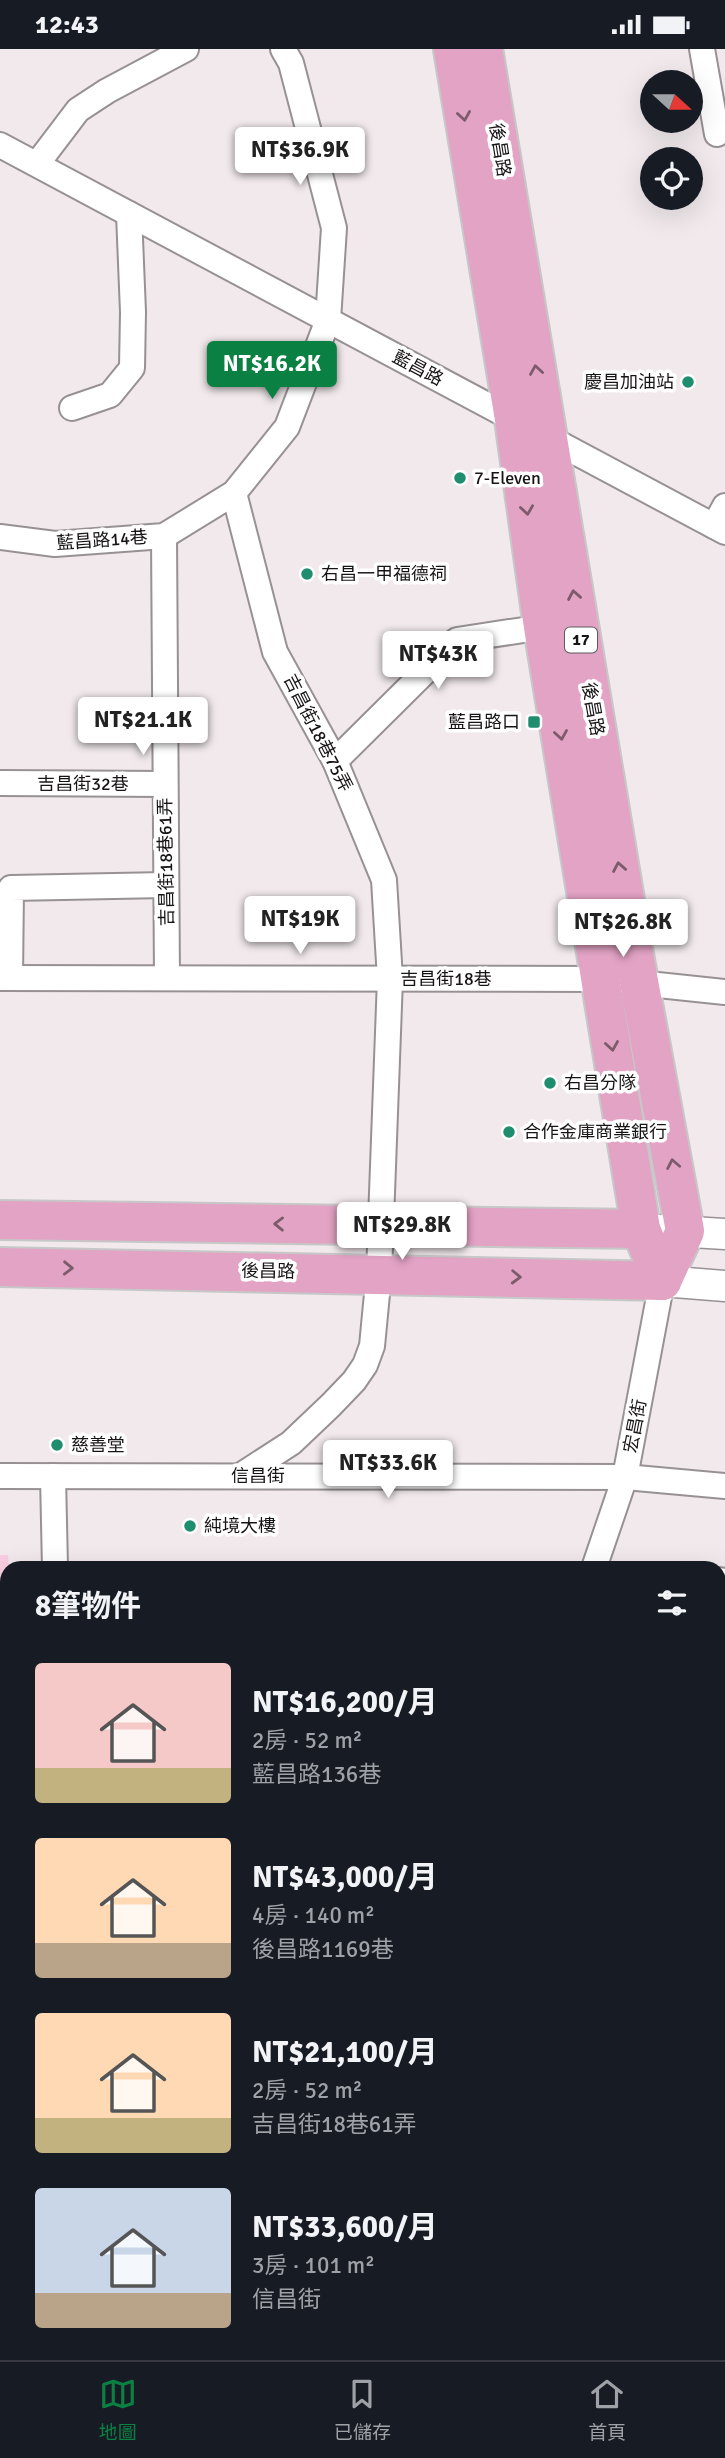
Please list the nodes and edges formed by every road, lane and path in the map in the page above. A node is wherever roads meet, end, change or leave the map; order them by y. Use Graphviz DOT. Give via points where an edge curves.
graph roads {
  1 [pos="186,49"];
  2 [pos="283,49"];
  3 [pos="453,49"];
  4 [pos="483,49"];
  5 [pos="702,49"];
  6 [pos="717,134"];
  7 [pos="3,151"];
  8 [pos="37,164"];
  9 [pos="129,214"];
  10 [pos="328,320"];
  11 [pos="72,408"];
  12 [pos="514,419"];
  13 [pos="547,437"];
  14 [pos="233,493"];
  15 [pos="721,521"];
  16 [pos="164,535"];
  17 [pos="0,537"];
  18 [pos="543,627"];
  19 [pos="335,761"];
  20 [pos="0,783"];
  21 [pos="166,784"];
  22 [pos="166,885"];
  23 [pos="389,977"];
  24 [pos="5,978"];
  25 [pos="167,978"];
  26 [pos="601,979"];
  27 [pos="639,983"];
  28 [pos="725,992"];
  29 [pos="0,1220"];
  30 [pos="380,1225"];
  31 [pos="641,1229"];
  32 [pos="685,1231"];
  33 [pos="725,1234"];
  34 [pos="0,1266"];
  35 [pos="379,1273"];
  36 [pos="662,1281"];
  37 [pos="725,1286"];
  38 [pos="0,1476"];
  39 [pos="53,1476"];
  40 [pos="240,1476"];
  41 [pos="625,1477"];
  42 [pos="725,1486"];
  43 [pos="55,1561"];
  44 [pos="596,1561"];
  1 -- 8 [label="street" via="78,110"];
  2 -- 10 [label="street, 藍昌路14巷" via="291,63 334,228"];
  3 -- 12 [label="main road, 後昌路 / 17, one-way"];
  13 -- 4 [label="main road, 後昌路 / 17, one-way"];
  5 -- 6 [label="street"];
  7 -- 8 [label="street, 藍昌路"];
  8 -- 9 [label="street, 藍昌路"];
  9 -- 10 [label="street, 藍昌路"];
  9 -- 11 [label="street" via="132,368 110,395"];
  10 -- 12 [label="street, 藍昌路"];
  10 -- 14 [label="street, 藍昌路14巷" via="287,427"];
  12 -- 13 [label="street, 藍昌路"];
  12 -- 18 [label="main road, 後昌路 / 17, one-way"];
  13 -- 15 [label="street, 藍昌路"];
  27 -- 13 [label="main road, 後昌路 / 17, one-way"];
  14 -- 16 [label="street, 藍昌路14巷"];
  14 -- 19 [label="street, 吉昌街18巷75弄" via="275,652"];
  16 -- 17 [label="street, 藍昌路14巷" via="55,544"];
  16 -- 21 [label="street, 吉昌街18巷61弄"];
  18 -- 19 [label="street" via="457,640"];
  18 -- 26 [label="main road, 後昌路 / 17, one-way"];
  19 -- 23 [label="street, 吉昌街18巷75弄" via="384,880"];
  20 -- 21 [label="street, 吉昌街32巷"];
  21 -- 22 [label="street, 吉昌街18巷61弄"];
  22 -- 24 [label="street" via="11,888"];
  22 -- 25 [label="street, 吉昌街18巷61弄"];
  23 -- 25 [label="street, 吉昌街18巷"];
  23 -- 26 [label="street, 吉昌街18巷"];
  23 -- 30 [label="street, 吉昌街18巷75弄"];
  24 -- 25 [label="street, 吉昌街18巷"];
  26 -- 27 [label="street, 吉昌街18巷"];
  26 -- 31 [label="main road, 後昌路 / 17, one-way"];
  27 -- 28 [label="street, 吉昌街18巷"];
  32 -- 27 [label="main road, 後昌路 / 17, one-way"];
  30 -- 29 [label="main road, one-way"];
  30 -- 31 [label="main road"];
  30 -- 35 [label="street, 吉昌街18巷75弄"];
  31 -- 32 [label="street"];
  31 -- 36 [label="main road, 後昌路 / 17"];
  32 -- 33 [label="street"];
  32 -- 36 [label="main road"];
  34 -- 35 [label="main road, 後昌路, one-way"];
  35 -- 36 [label="main road, 後昌路, one-way"];
  35 -- 40 [label="street, 吉昌街18巷75弄" via="372,1346 354,1381 291,1443"];
  36 -- 37 [label="street"];
  36 -- 41 [label="street, 宏昌街"];
  38 -- 39 [label="street, 信昌街"];
  39 -- 40 [label="street, 信昌街"];
  39 -- 43 [label="street"];
  40 -- 41 [label="street, 信昌街"];
  41 -- 42 [label="street, 信昌街"];
  41 -- 44 [label="street, 宏昌街"];
}
